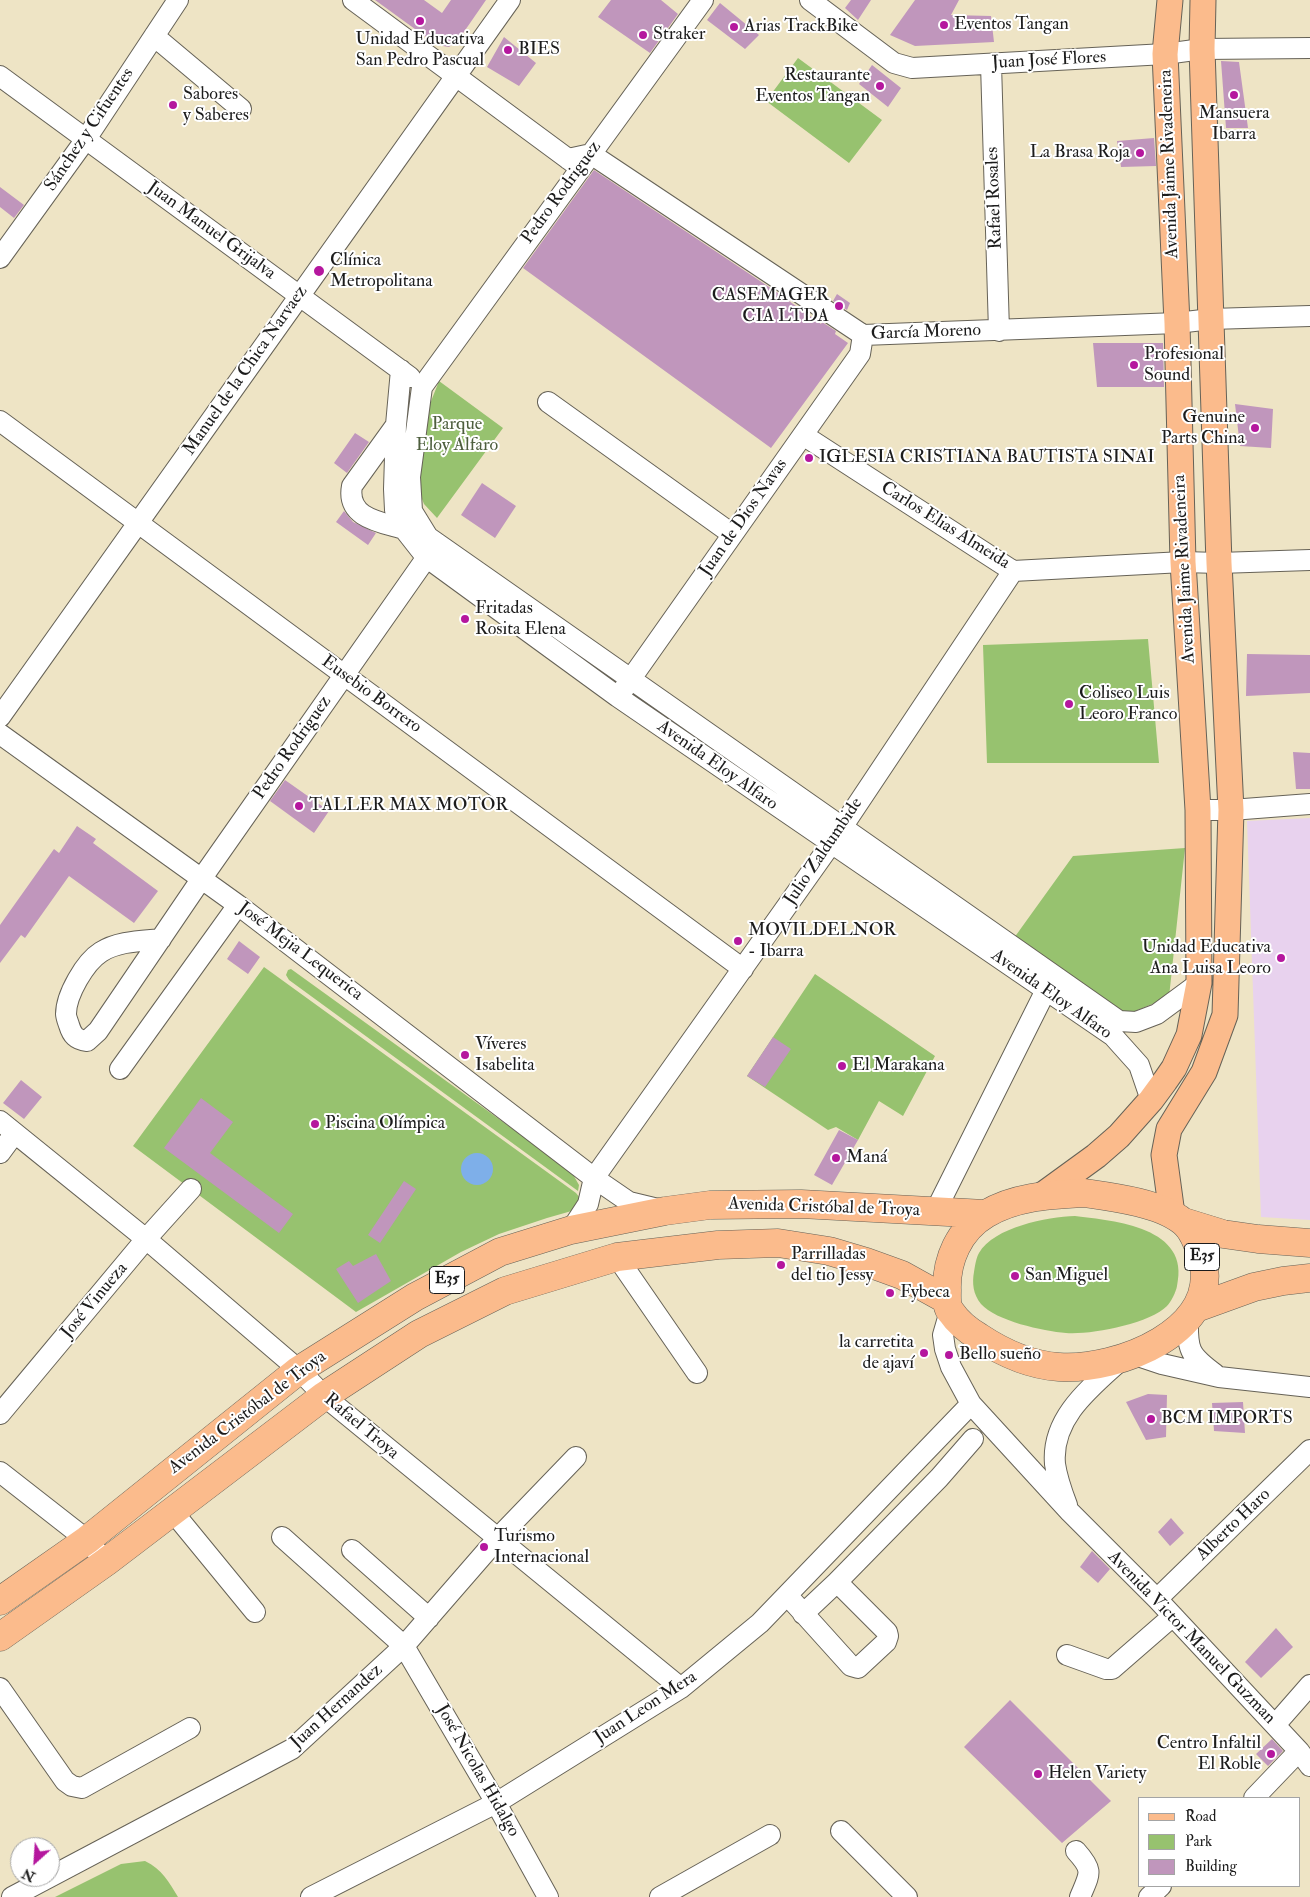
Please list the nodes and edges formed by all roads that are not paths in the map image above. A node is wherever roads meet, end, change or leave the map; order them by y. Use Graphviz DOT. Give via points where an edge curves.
graph roads {
  1 [pos="178,0"];
  2 [pos="353,0"];
  3 [pos="510,0"];
  4 [pos="703,0"];
  5 [pos="810,0"];
  6 [pos="1170,0"];
  7 [pos="1203,0"];
  8 [pos="833,7"];
  9 [pos="154,36"];
  10 [pos="1310,48"];
  11 [pos="1202,49"];
  12 [pos="1165,54"];
  13 [pos="991,64"];
  14 [pos="0,76"];
  15 [pos="456,76"];
  16 [pos="240,109"];
  17 [pos="86,139"];
  18 [pos="580,160"];
  19 [pos="0,258"];
  20 [pos="300,296"];
  21 [pos="1310,316"];
  22 [pos="1211,319"];
  23 [pos="1176,323"];
  24 [pos="999,331"];
  25 [pos="863,336"];
  26 [pos="401,370"];
  27 [pos="422,387"];
  28 [pos="548,402"];
  29 [pos="0,421"];
  30 [pos="396,425"];
  31 [pos="802,435"];
  32 [pos="138,523"];
  33 [pos="404,530"];
  34 [pos="732,534"];
  35 [pos="431,550"];
  36 [pos="1310,560"];
  37 [pos="1183,562"];
  38 [pos="1219,563"];
  39 [pos="1013,570"];
  40 [pos="344,675"];
  41 [pos="630,680"];
  42 [pos="618,697"];
  43 [pos="0,717"];
  44 [pos="0,734"];
  45 [pos="1310,804"];
  46 [pos="1198,810"];
  47 [pos="1231,810"];
  48 [pos="836,836"];
  49 [pos="202,878"];
  50 [pos="238,905"];
  51 [pos="161,939"];
  52 [pos="743,969"];
  53 [pos="1199,983"];
  54 [pos="1046,990"];
  55 [pos="120,1069"];
  56 [pos="1151,1100"];
  57 [pos="7,1127"];
  58 [pos="0,1153"];
  59 [pos="594,1178"];
  60 [pos="191,1189"];
  61 [pos="1041,1196"];
  62 [pos="665,1211"];
  63 [pos="935,1212"];
  64 [pos="985,1214"];
  65 [pos="1178,1218"];
  66 [pos="571,1230"];
  67 [pos="146,1239"];
  68 [pos="1310,1243"];
  69 [pos="618,1257"];
  70 [pos="1310,1278"];
  71 [pos="948,1305"];
  72 [pos="1192,1313"];
  73 [pos="1128,1357"];
  74 [pos="299,1370"];
  75 [pos="697,1373"];
  76 [pos="1219,1377"];
  77 [pos="1310,1387"];
  78 [pos="324,1396"];
  79 [pos="971,1404"];
  80 [pos="0,1414"];
  81 [pos="973,1439"];
  82 [pos="1310,1450"];
  83 [pos="576,1457"];
  84 [pos="919,1458"];
  85 [pos="0,1472"];
  86 [pos="939,1478"];
  87 [pos="172,1512"];
  88 [pos="1070,1512"];
  89 [pos="282,1537"];
  90 [pos="497,1539"];
  91 [pos="87,1540"];
  92 [pos="352,1550"];
  93 [pos="106,1562"];
  94 [pos="837,1582"];
  95 [pos="787,1596"];
  96 [pos="1157,1599"];
  97 [pos="0,1601"];
  98 [pos="255,1612"];
  99 [pos="803,1614"];
  100 [pos="1173,1616"];
  101 [pos="429,1618"];
  102 [pos="0,1637"];
  103 [pos="404,1646"];
  104 [pos="1067,1655"];
  105 [pos="1310,1685"];
  106 [pos="0,1688"];
  107 [pos="681,1688"];
  108 [pos="1274,1725"];
  109 [pos="190,1728"];
  110 [pos="1305,1759"];
  111 [pos="1255,1797"];
  112 [pos="496,1803"];
  113 [pos="841,1831"];
  114 [pos="770,1835"];
  115 [pos="1076,1851"];
  116 [pos="1160,1887"];
  117 [pos="12,1897"];
  118 [pos="311,1897"];
  119 [pos="548,1897"];
  120 [pos="660,1897"];
  121 [pos="907,1897"];
  122 [pos="1080,1897"];
  123 [pos="1149,1897"];
  1 -- 9 [label="street, Sánchez y Cifuentes"];
  2 -- 15 [label="street, García Moreno"];
  3 -- 15 [label="street, Manuel de la Chica Narvaez"];
  4 -- 18 [label="street, Pedro Rodriguez"];
  5 -- 8 [label="street, Juan José Flores"];
  6 -- 12 [label="main road, Avenida Jaime Rivadeneira"];
  7 -- 11 [label="main road, Avenida Jaime Rivadeneira"];
  8 -- 13 [label="street, Juan José Flores" via="894,63 912,68"];
  9 -- 16 [label="street"];
  9 -- 17 [label="street, Sánchez y Cifuentes"];
  10 -- 11 [label="street, Juan José Flores"];
  11 -- 12 [label="street, Juan José Flores"];
  11 -- 22 [label="main road, Avenida Jaime Rivadeneira"];
  12 -- 13 [label="street, Juan José Flores"];
  12 -- 23 [label="main road, Avenida Jaime Rivadeneira"];
  13 -- 24 [label="street, Rafael Rosales"];
  14 -- 17 [label="street, Juan Manuel Grijalva"];
  15 -- 18 [label="street, García Moreno"];
  15 -- 20 [label="street, Manuel de la Chica Narvaez"];
  17 -- 19 [label="street, Sánchez y Cifuentes"];
  17 -- 20 [label="street, Juan Manuel Grijalva"];
  18 -- 25 [label="street, García Moreno"];
  18 -- 27 [label="street, Pedro Rodriguez"];
  20 -- 26 [label="street, Juan Manuel Grijalva"];
  20 -- 32 [label="street, Manuel de la Chica Narvaez"];
  21 -- 22 [label="street, García Moreno"];
  22 -- 23 [label="street, García Moreno"];
  22 -- 38 [label="main road, Avenida Jaime Rivadeneira"];
  23 -- 24 [label="street, García Moreno"];
  23 -- 37 [label="main road, Avenida Jaime Rivadeneira"];
  24 -- 25 [label="street, García Moreno"];
  25 -- 31 [label="street, Juan de Dios Navas" via="860,354"];
  26 -- 27 [label="street, Juan Manuel Grijalva"];
  26 -- 30 [label="street, Avenida Eloy Alfaro"];
  27 -- 35 [label="street, Avenida Eloy Alfaro" via="410,477 412,511 428,537"];
  28 -- 34 [label="street"];
  29 -- 32 [label="street, Eusebio Borrero"];
  30 -- 33 [label="street, Avenida Eloy Alfaro" via="395,510"];
  30 -- 33 [label="street" via="352,486 350,497 352,504 365,516"];
  31 -- 34 [label="street, Juan de Dios Navas"];
  31 -- 39 [label="street, Carlos Elias Almeida"];
  32 -- 40 [label="street, Eusebio Borrero"];
  32 -- 43 [label="street, Manuel de la Chica Narvaez"];
  33 -- 35 [label="street, Avenida Eloy Alfaro"];
  34 -- 41 [label="street, Juan de Dios Navas"];
  35 -- 40 [label="street, Pedro Rodriguez"];
  35 -- 41 [label="street, Avenida Eloy Alfaro"];
  35 -- 42 [label="street, Avenida Eloy Alfaro"];
  36 -- 38 [label="street, Carlos Elias Almeida"];
  37 -- 38 [label="street, Carlos Elias Almeida"];
  37 -- 39 [label="street, Carlos Elias Almeida"];
  37 -- 46 [label="main road, Avenida Jaime Rivadeneira"];
  38 -- 47 [label="main road, Avenida Jaime Rivadeneira"];
  39 -- 48 [label="street, Julio Zaldumbide"];
  40 -- 49 [label="street, Pedro Rodriguez"];
  40 -- 52 [label="street, Eusebio Borrero"];
  41 -- 42 [label="street, Juan de Dios Navas"];
  41 -- 48 [label="street, Avenida Eloy Alfaro"];
  42 -- 48 [label="street, Avenida Eloy Alfaro"];
  44 -- 49 [label="street, José Mejia Lequerica"];
  45 -- 47 [label="street"];
  46 -- 47 [label="street"];
  46 -- 53 [label="main road, Avenida Jaime Rivadeneira"];
  47 -- 65 [label="main road, Avenida Jaime Rivadeneira" via="1225,1015 1204,1072 1169,1129 1164,1155"];
  48 -- 52 [label="street, Julio Zaldumbide"];
  48 -- 53 [label="street, Avenida Eloy Alfaro" via="1119,1021 1136,1022 1157,1014"];
  48 -- 54 [label="street, Avenida Eloy Alfaro"];
  49 -- 50 [label="street, José Mejia Lequerica"];
  49 -- 51 [label="street, Pedro Rodriguez"];
  50 -- 55 [label="street"];
  50 -- 59 [label="street, José Mejia Lequerica"];
  51 -- 51 [label="street, Pedro Rodriguez" via="126,943 101,952 87,966 72,990 66,1014 72,1034 87,1041 98,1031"];
  52 -- 59 [label="street, Julio Zaldumbide"];
  53 -- 56 [label="main road, Avenida Jaime Rivadeneira" via="1189,1035 1174,1068"];
  54 -- 56 [label="street, Avenida Eloy Alfaro" via="1113,1036 1139,1065"];
  54 -- 63 [label="street"];
  56 -- 61 [label="main road, Avenida Jaime Rivadeneira" via="1119,1136"];
  57 -- 58 [label="street"];
  57 -- 67 [label="street, Rafael Troya"];
  59 -- 62 [label="street, José Mejia Lequerica" via="629,1202"];
  59 -- 66 [label="street" via="588,1204"];
  60 -- 67 [label="street, José Vinueza"];
  61 -- 64 [label="highway, E35"];
  61 -- 65 [label="highway, E35" via="1085,1193 1129,1199"];
  62 -- 63 [label="highway, Avenida Cristóbal de Troya / E35" via="710,1205 801,1204"];
  62 -- 66 [label="highway, Avenida Cristóbal de Troya / E35"];
  63 -- 64 [label="highway, Avenida Cristóbal de Troya / E35"];
  64 -- 71 [label="highway, E35" via="966,1230 953,1251 946,1275"];
  65 -- 68 [label="highway, E35" via="1223,1234"];
  65 -- 72 [label="highway, E35" via="1197,1241 1204,1263 1203,1286"];
  66 -- 74 [label="highway, Avenida Cristóbal de Troya / E35" via="500,1252 415,1297"];
  67 -- 74 [label="street, Rafael Troya"];
  67 -- 80 [label="street, José Vinueza"];
  69 -- 71 [label="highway, Avenida Cristóbal de Troya / E35" via="718,1244 778,1243 829,1251 902,1275"];
  69 -- 75 [label="street"];
  69 -- 78 [label="highway, Avenida Cristóbal de Troya / E35" via="505,1291 419,1334"];
  70 -- 72 [label="highway, E35" via="1254,1287"];
  71 -- 73 [label="highway, E35" via="972,1333 999,1350 1028,1361 1059,1367 1090,1366"];
  71 -- 79 [label="street, Avenida Victor Manuel Guzman" via="943,1335 945,1349"];
  72 -- 73 [label="highway, E35" via="1154,1345"];
  72 -- 76 [label="street" via="1188,1340 1191,1351 1198,1361"];
  73 -- 76 [label="street"];
  73 -- 88 [label="street, Avenida Victor Manuel Guzman" via="1082,1396 1066,1417 1058,1437 1055,1464"];
  74 -- 78 [label="street, Rafael Troya"];
  74 -- 91 [label="highway, Avenida Cristóbal de Troya / E35"];
  76 -- 77 [label="street"];
  78 -- 87 [label="highway, Avenida Cristóbal de Troya / E35"];
  78 -- 90 [label="street, Rafael Troya"];
  79 -- 84 [label="street, Juan Leon Mera"];
  79 -- 88 [label="street, Avenida Victor Manuel Guzman"];
  81 -- 86 [label="street"];
  82 -- 96 [label="street, Alberto Haro"];
  83 -- 90 [label="street, Juan Hernandez"];
  84 -- 86 [label="street"];
  84 -- 95 [label="street, Juan Leon Mera"];
  85 -- 91 [label="street"];
  86 -- 94 [label="street"];
  87 -- 93 [label="highway, Avenida Cristóbal de Troya / E35"];
  87 -- 98 [label="street"];
  88 -- 96 [label="street, Avenida Victor Manuel Guzman"];
  89 -- 103 [label="street, José Nicolas Hidalgo"];
  90 -- 101 [label="street, Juan Hernandez"];
  90 -- 107 [label="street, Rafael Troya"];
  91 -- 93 [label="street"];
  91 -- 97 [label="highway, Avenida Cristóbal de Troya / E35"];
  92 -- 101 [label="street"];
  93 -- 102 [label="highway, Avenida Cristóbal de Troya / E35"];
  94 -- 99 [label="street"];
  94 -- 99 [label="street" via="887,1632 886,1642 858,1668 851,1666"];
  95 -- 99 [label="street"];
  95 -- 107 [label="street, Juan Leon Mera" via="760,1623"];
  96 -- 100 [label="street, Avenida Victor Manuel Guzman"];
  100 -- 104 [label="street" via="1112,1669"];
  100 -- 108 [label="street, Avenida Victor Manuel Guzman"];
  101 -- 103 [label="street, Juan Hernandez"];
  103 -- 112 [label="street, José Nicolas Hidalgo"];
  103 -- 117 [label="street, Juan Hernandez" via="292,1749"];
  105 -- 108 [label="street"];
  106 -- 109 [label="street" via="65,1781 72,1786 82,1788"];
  107 -- 112 [label="street, Juan Leon Mera"];
  108 -- 110 [label="street, Avenida Victor Manuel Guzman"];
  110 -- 111 [label="street"];
  112 -- 118 [label="street, Juan Leon Mera"];
  112 -- 119 [label="street, José Nicolas Hidalgo"];
  113 -- 121 [label="street"];
  114 -- 120 [label="street"];
  115 -- 122 [label="street" via="1088,1864 1089,1871"];
  116 -- 123 [label="street"];
}
